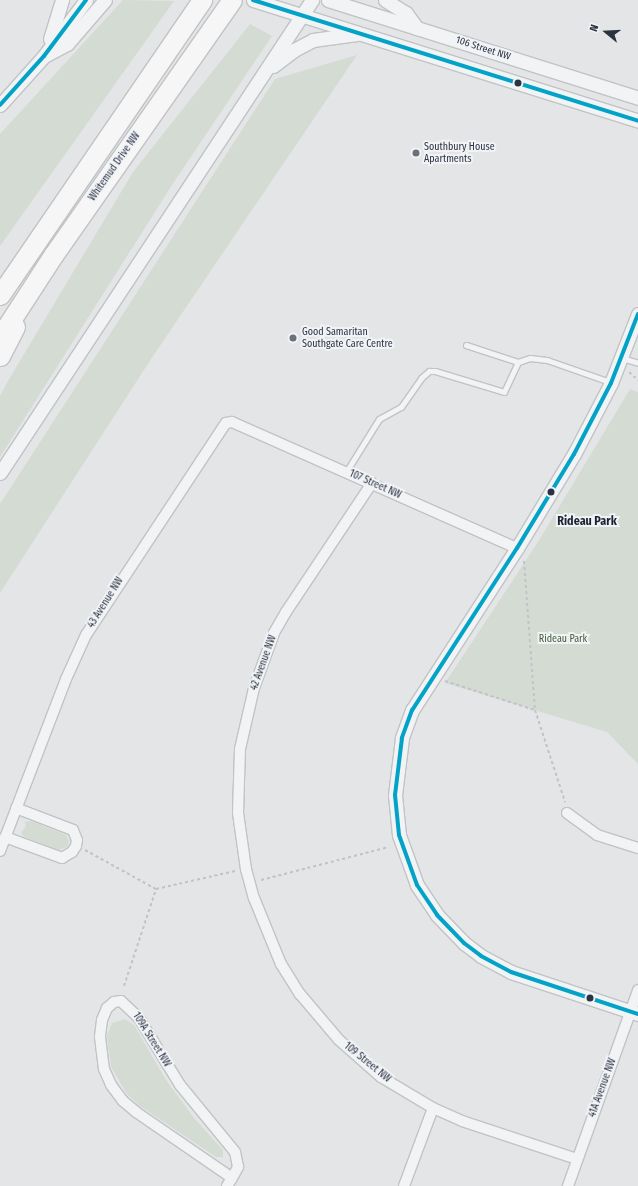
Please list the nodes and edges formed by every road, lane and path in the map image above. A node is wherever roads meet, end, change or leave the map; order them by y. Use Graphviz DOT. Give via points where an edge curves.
graph roads {
  1 [pos="62,0"];
  2 [pos="86,0"];
  3 [pos="105,0"];
  4 [pos="202,0"];
  5 [pos="232,0"];
  6 [pos="253,0"];
  7 [pos="312,0"];
  8 [pos="328,0"];
  9 [pos="384,0"];
  10 [pos="302,14"];
  11 [pos="417,28"];
  12 [pos="360,33"];
  13 [pos="44,56"];
  14 [pos="267,71"];
  15 [pos="638,98"];
  16 [pos="0,105"];
  17 [pos="638,121"];
  18 [pos="33,244"];
  19 [pos="54,254"];
  20 [pos="0,284"];
  21 [pos="0,296"];
  22 [pos="638,314"];
  23 [pos="0,337"];
  24 [pos="466,345"];
  25 [pos="0,356"];
  26 [pos="621,358"];
  27 [pos="518,362"];
  28 [pos="638,363"];
  29 [pos="629,372"];
  30 [pos="638,380"];
  31 [pos="611,383"];
  32 [pos="232,422"];
  33 [pos="346,472"];
  34 [pos="0,473"];
  35 [pos="372,483"];
  36 [pos="521,553"];
  37 [pos="432,676"];
  38 [pos="535,710"];
  39 [pos="16,808"];
  40 [pos="567,813"];
  41 [pos="5,837"];
  42 [pos="390,847"];
  43 [pos="83,848"];
  44 [pos="638,848"];
  45 [pos="0,851"];
  46 [pos="241,870"];
  47 [pos="260,881"];
  48 [pos="156,889"];
  49 [pos="124,986"];
  50 [pos="638,990"];
  51 [pos="634,1013"];
  52 [pos="433,1108"];
  53 [pos="577,1160"];
  54 [pos="229,1182"];
  55 [pos="404,1186"];
  56 [pos="568,1186"];
  1 -- 13 [label="street"];
  2 -- 13 [label="street"];
  3 -- 13 [label="street" via="67,44"];
  4 -- 18 [label="highway"];
  5 -- 19 [label="highway, Whitemud Drive NW"];
  6 -- 10 [label="street"];
  7 -- 10 [label="street"];
  8 -- 11 [label="street, 106 Street NW"];
  9 -- 11 [label="street" via="406,13"];
  10 -- 12 [label="street"];
  10 -- 14 [label="street"];
  11 -- 15 [label="street, 106 Street NW"];
  12 -- 14 [label="street" via="314,40 294,50"];
  12 -- 17 [label="street"];
  13 -- 16 [label="street"];
  14 -- 34 [label="street"];
  18 -- 20 [label="highway"];
  18 -- 21 [label="highway"];
  19 -- 23 [label="highway, Whitemud Drive NW"];
  19 -- 25 [label="highway"];
  22 -- 26 [label="street"];
  24 -- 27 [label="lane"];
  26 -- 28 [label="lane"];
  26 -- 31 [label="street"];
  27 -- 31 [label="lane" via="530,358 547,360"];
  27 -- 33 [label="lane" via="504,392 435,371 425,374 401,407 379,419"];
  29 -- 30 [label="path"];
  31 -- 36 [label="street"];
  32 -- 33 [label="street, 107 Street NW"];
  32 -- 39 [label="street, 43 Avenue NW" via="221,428 95,618 66,679"];
  33 -- 35 [label="street, 107 Street NW"];
  35 -- 36 [label="street, 107 Street NW"];
  35 -- 46 [label="street, 42 Avenue NW" via="286,612 263,659 246,717 240,749 238,813"];
  36 -- 37 [label="street"];
  36 -- 38 [label="path"];
  37 -- 38 [label="path"];
  37 -- 51 [label="street" via="406,724 396,775 396,819 399,835 417,885 452,932 481,956 525,978"];
  38 -- 40 [label="path"];
  39 -- 41 [label="street, 43 Avenue NW"];
  39 -- 41 [label="street" via="73,830 77,840 76,846 62,858"];
  40 -- 44 [label="street" via="597,835"];
  41 -- 45 [label="street, 43 Avenue NW"];
  42 -- 47 [label="path"];
  43 -- 48 [label="path"];
  46 -- 48 [label="path"];
  46 -- 52 [label="street, 109 Street NW" via="281,964 308,1004 355,1055 381,1077"];
  48 -- 49 [label="path"];
  50 -- 51 [label="street, 41A Avenue NW"];
  51 -- 53 [label="street, 41A Avenue NW"];
  52 -- 53 [label="street, 109 Street NW" via="462,1122"];
  52 -- 55 [label="street"];
  53 -- 56 [label="street, 41A Avenue NW"];
  54 -- 54 [label="street, 109A Street NW" via="238,1167 233,1148 180,1086 140,1018 126,1005 114,1002 107,1008 102,1020 100,1037 101,1055 111,1085 122,1101"];
}
